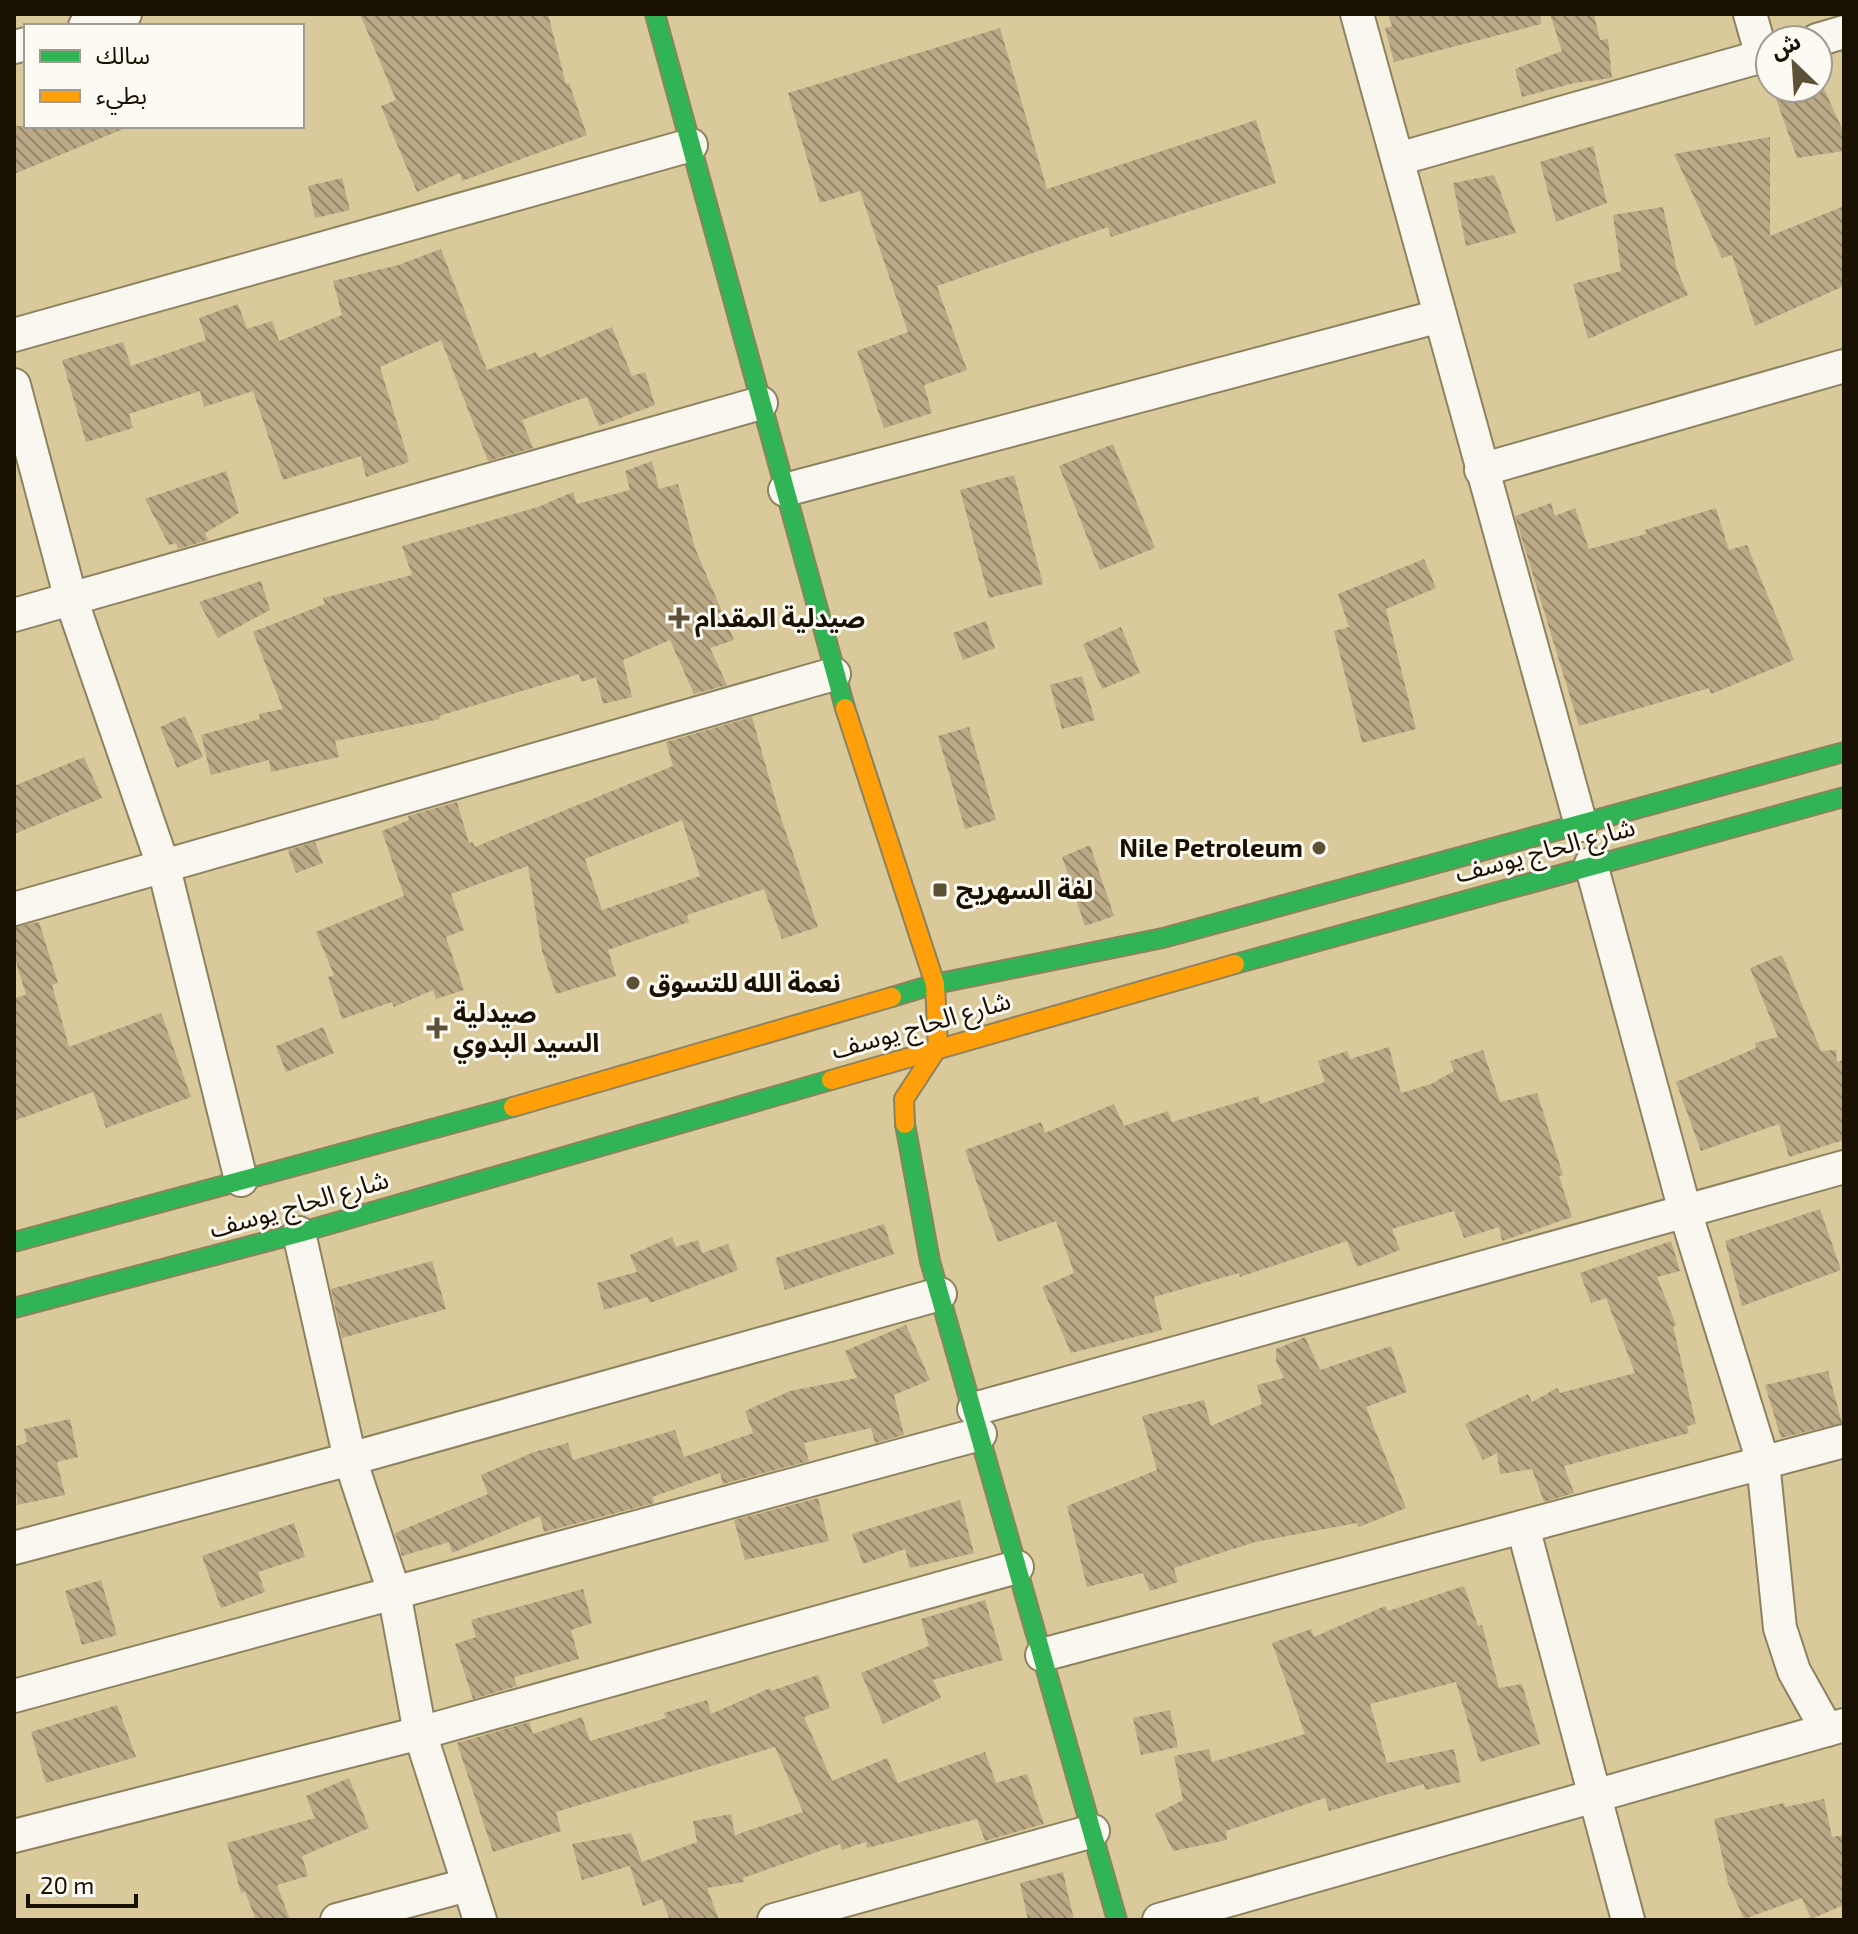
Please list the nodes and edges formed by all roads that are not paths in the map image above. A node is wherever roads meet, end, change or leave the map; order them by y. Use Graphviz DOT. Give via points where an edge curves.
graph roads {
  1 [pos="125,14"];
  2 [pos="655,14"];
  3 [pos="1357,14"];
  4 [pos="92,24"];
  5 [pos="1754,58"];
  6 [pos="691,145"];
  7 [pos="1398,159"];
  8 [pos="1440,316"];
  9 [pos="14,335"];
  10 [pos="1844,366"];
  11 [pos="14,385"];
  12 [pos="761,403"];
  13 [pos="1481,470"];
  14 [pos="785,490"];
  15 [pos="70,596"];
  16 [pos="14,615"];
  17 [pos="834,674"];
  18 [pos="1844,752"];
  19 [pos="1844,797"];
  20 [pos="1581,825"];
  21 [pos="1591,864"];
  22 [pos="164,868"];
  23 [pos="14,909"];
  24 [pos="935,984"];
  25 [pos="938,1047"];
  26 [pos="1844,1167"];
  27 [pos="241,1180"];
  28 [pos="1685,1211"];
  29 [pos="299,1233"];
  30 [pos="14,1242"];
  31 [pos="940,1294"];
  32 [pos="14,1308"];
  33 [pos="977,1421"];
  34 [pos="1844,1441"];
  35 [pos="350,1459"];
  36 [pos="1763,1462"];
  37 [pos="1523,1527"];
  38 [pos="14,1548"];
  39 [pos="1017,1567"];
  40 [pos="394,1592"];
  41 [pos="1042,1655"];
  42 [pos="14,1696"];
  43 [pos="1835,1728"];
  44 [pos="420,1733"];
  45 [pos="1596,1797"];
  46 [pos="1093,1831"];
  47 [pos="14,1836"];
  48 [pos="467,1885"];
  49 [pos="337,1920"];
  50 [pos="480,1920"];
  51 [pos="774,1920"];
  52 [pos="1117,1920"];
  53 [pos="1159,1920"];
  54 [pos="1628,1920"];
  1 -- 4 [label="street"];
  2 -- 6 [label="main road"];
  3 -- 7 [label="street"];
  5 -- 7 [label="street"];
  6 -- 9 [label="street"];
  6 -- 12 [label="main road"];
  7 -- 8 [label="street"];
  8 -- 13 [label="street"];
  8 -- 14 [label="street"];
  10 -- 13 [label="street"];
  11 -- 15 [label="street"];
  12 -- 14 [label="main road"];
  12 -- 15 [label="street"];
  13 -- 20 [label="street"];
  14 -- 17 [label="main road"];
  15 -- 16 [label="street"];
  15 -- 22 [label="street"];
  17 -- 22 [label="street"];
  17 -- 24 [label="main road"];
  18 -- 20 [label="main road, شارع الحاج يوسف"];
  19 -- 21 [label="main road, شارع الحاج يوسف"];
  20 -- 24 [label="main road, شارع الحاج يوسف" via="1163,938"];
  21 -- 25 [label="main road, شارع الحاج يوسف"];
  21 -- 28 [label="street"];
  22 -- 23 [label="street"];
  22 -- 27 [label="street"];
  24 -- 25 [label="main road"];
  24 -- 27 [label="main road, شارع الحاج يوسف"];
  25 -- 29 [label="main road, شارع الحاج يوسف"];
  25 -- 31 [label="main road" via="904,1099 905,1136"];
  26 -- 28 [label="street"];
  27 -- 30 [label="main road, شارع الحاج يوسف"];
  28 -- 33 [label="street"];
  28 -- 36 [label="street"];
  29 -- 32 [label="main road, شارع الحاج يوسف"];
  29 -- 35 [label="street"];
  31 -- 33 [label="main road"];
  31 -- 35 [label="street"];
  33 -- 39 [label="main road"];
  33 -- 40 [label="street"];
  34 -- 36 [label="street"];
  35 -- 38 [label="street"];
  35 -- 40 [label="street"];
  36 -- 37 [label="street"];
  36 -- 43 [label="street" via="1780,1628 1794,1671"];
  37 -- 41 [label="street"];
  37 -- 45 [label="street"];
  39 -- 41 [label="main road"];
  39 -- 44 [label="street"];
  40 -- 42 [label="street"];
  40 -- 44 [label="street"];
  41 -- 46 [label="main road"];
  43 -- 45 [label="street"];
  44 -- 47 [label="street"];
  44 -- 48 [label="street"];
  45 -- 53 [label="street"];
  45 -- 54 [label="street"];
  46 -- 51 [label="street"];
  46 -- 52 [label="main road"];
  48 -- 49 [label="street"];
  48 -- 50 [label="street"];
}
